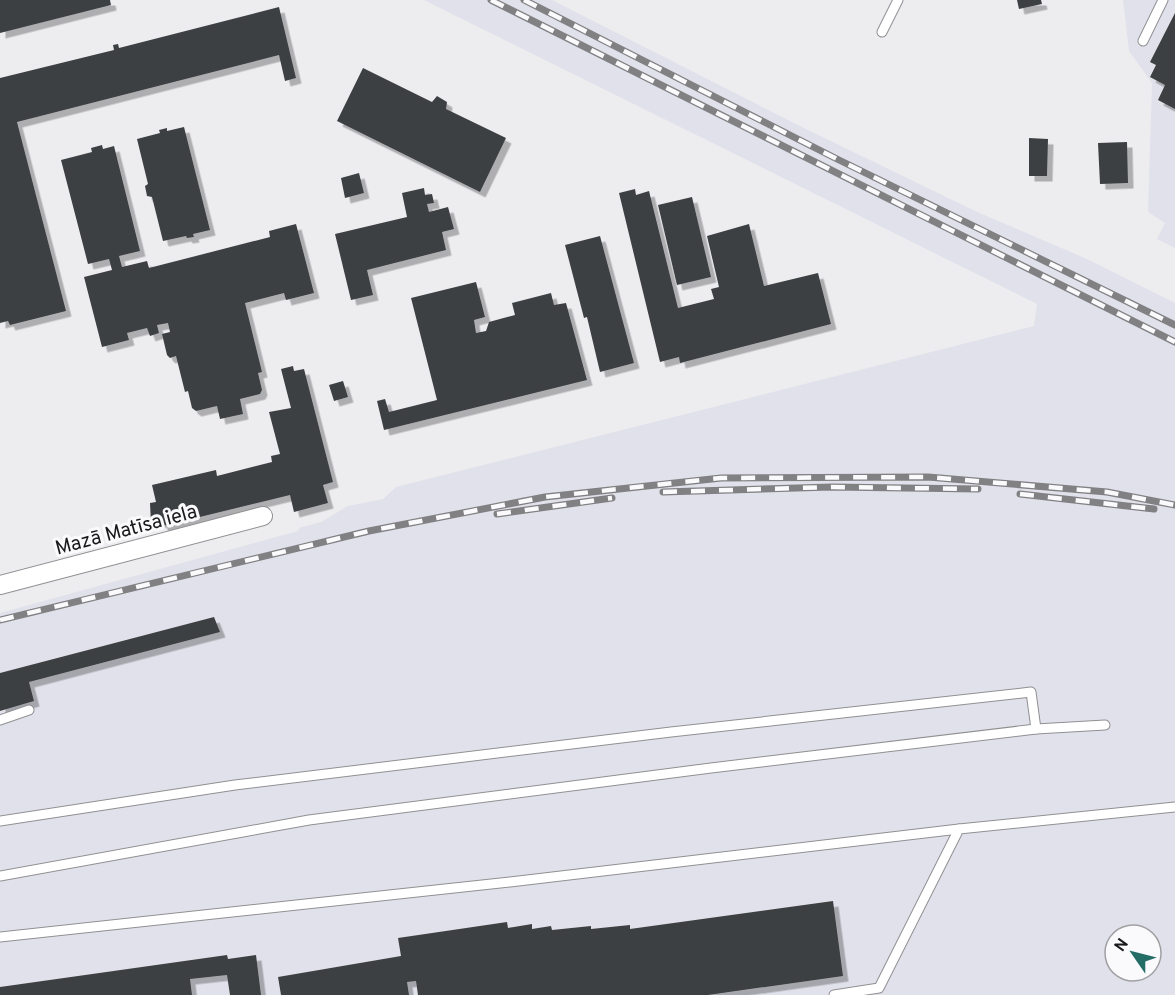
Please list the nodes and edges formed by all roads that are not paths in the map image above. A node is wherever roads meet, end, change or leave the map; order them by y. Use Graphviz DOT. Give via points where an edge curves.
graph roads {
  1 [pos="898,0"];
  2 [pos="1163,0"];
  3 [pos="882,32"];
  4 [pos="1143,41"];
  5 [pos="263,516"];
  6 [pos="0,585"];
  7 [pos="29,710"];
  8 [pos="0,720"];
  9 [pos="1105,725"];
  10 [pos="1036,729"];
  11 [pos="1175,807"];
  12 [pos="0,821"];
  13 [pos="959,830"];
  14 [pos="0,876"];
  15 [pos="0,937"];
  16 [pos="834,995"];
  1 -- 3 [label="lane"];
  2 -- 4 [label="lane"];
  5 -- 6 [label="street, Mazā Matīsa iela"];
  7 -- 8 [label="lane"];
  9 -- 10 [label="lane"];
  10 -- 12 [label="lane" via="1031,692 235,785"];
  10 -- 14 [label="lane" via="309,820"];
  11 -- 13 [label="lane"];
  13 -- 15 [label="lane"];
  13 -- 16 [label="lane" via="879,988"];
}
